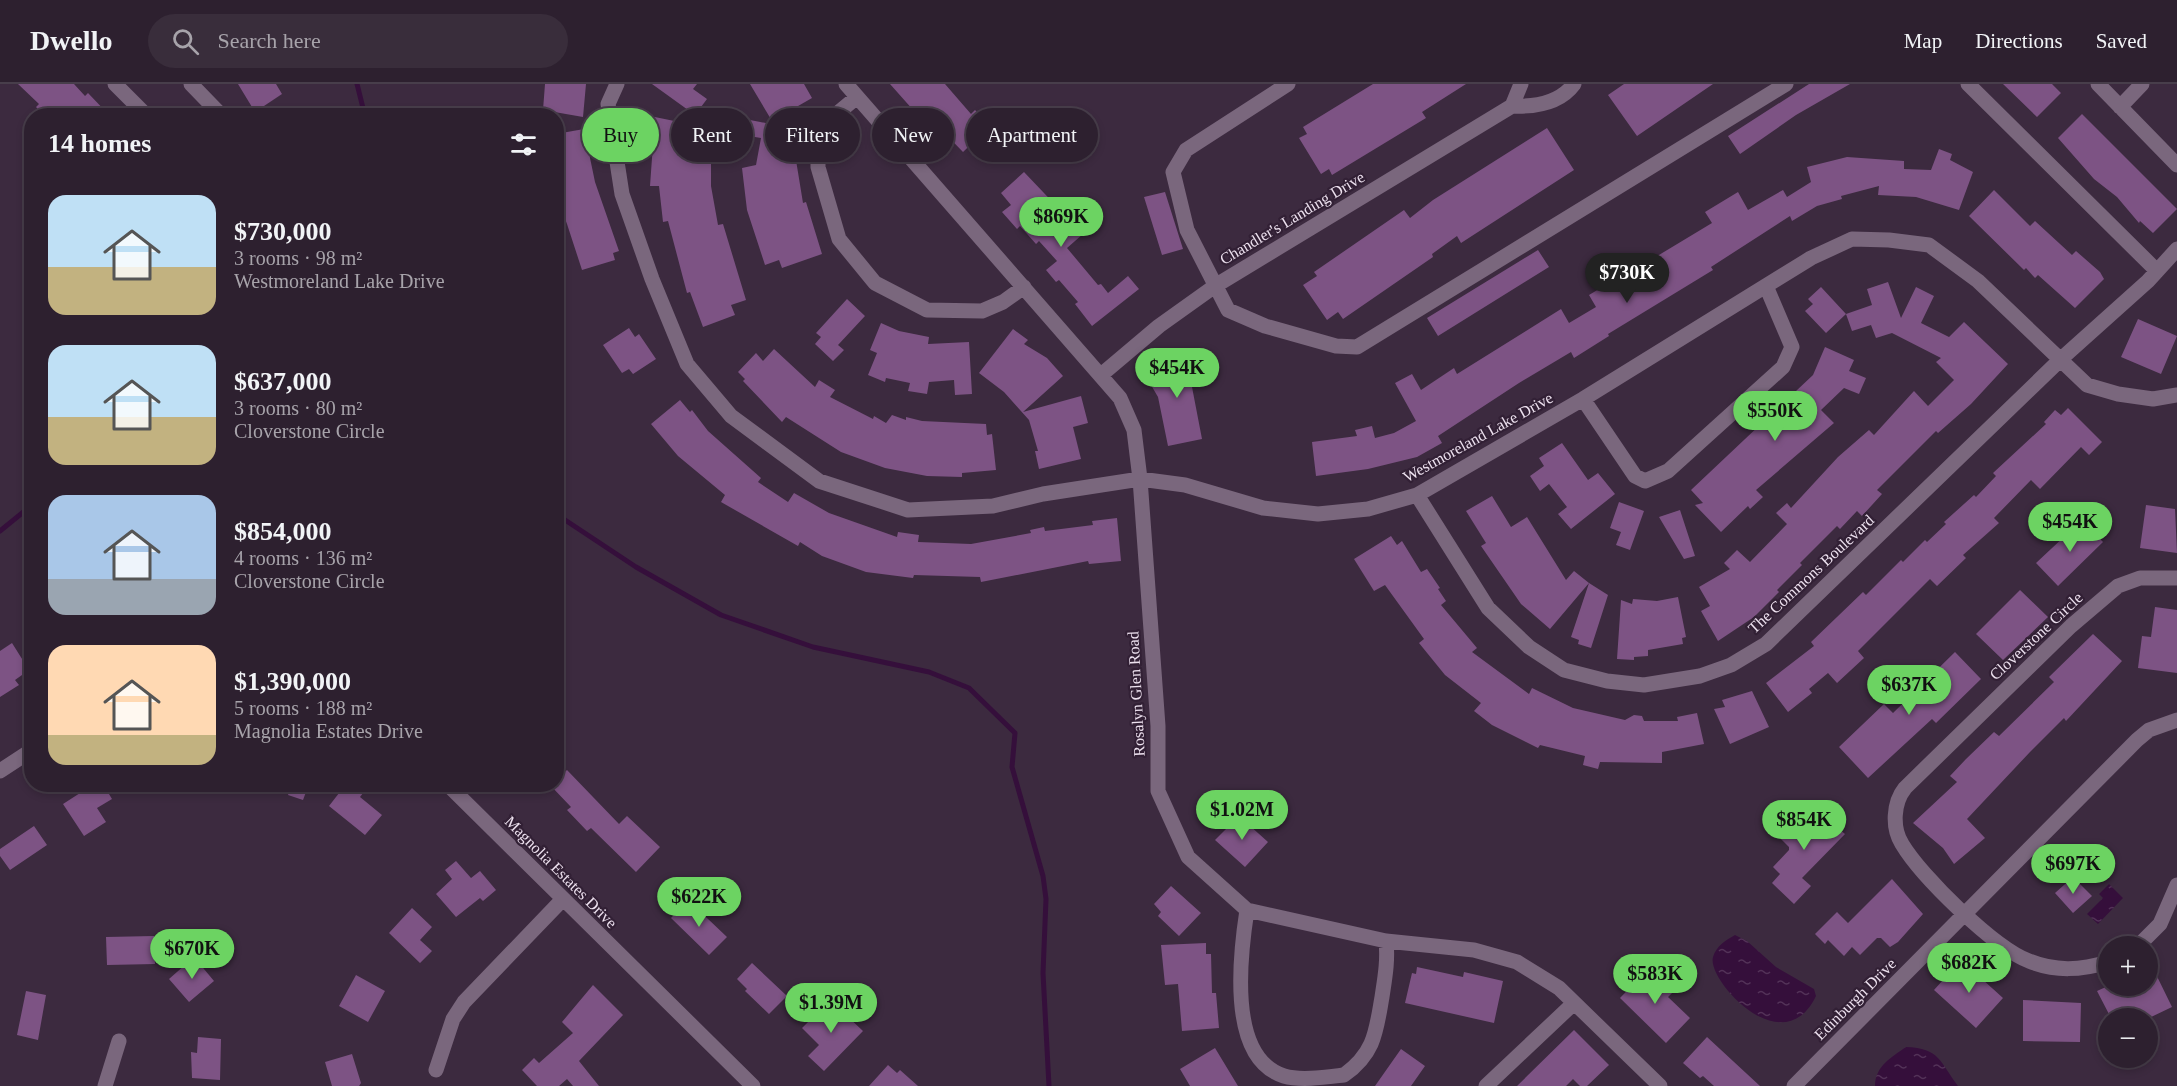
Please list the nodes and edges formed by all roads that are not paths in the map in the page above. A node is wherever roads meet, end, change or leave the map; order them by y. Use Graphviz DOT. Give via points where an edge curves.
graph roads {
  1 [pos="115,84"];
  2 [pos="191,84"];
  3 [pos="617,84"];
  4 [pos="846,84"];
  5 [pos="1288,84"];
  6 [pos="1521,84"];
  7 [pos="1574,84"];
  8 [pos="1786,84"];
  9 [pos="1968,84"];
  10 [pos="2098,84"];
  11 [pos="2142,84"];
  12 [pos="857,97"];
  13 [pos="1512,105"];
  14 [pos="2120,107"];
  15 [pos="139,108"];
  16 [pos="214,108"];
  17 [pos="2177,165"];
  18 [pos="2177,249"];
  19 [pos="2157,271"];
  20 [pos="1024,286"];
  21 [pos="1215,286"];
  22 [pos="1766,286"];
  23 [pos="2061,359"];
  24 [pos="1101,375"];
  25 [pos="2177,395"];
  26 [pos="1583,399"];
  27 [pos="1140,479"];
  28 [pos="1417,495"];
  29 [pos="2177,578"];
  30 [pos="2177,720"];
  31 [pos="24,755"];
  32 [pos="0,771"];
  33 [pos="455,792"];
  34 [pos="2177,885"];
  35 [pos="563,899"];
  36 [pos="1246,910"];
  37 [pos="1966,913"];
  38 [pos="2148,936"];
  39 [pos="1386,941"];
  40 [pos="2098,965"];
  41 [pos="1574,1003"];
  42 [pos="119,1041"];
  43 [pos="436,1070"];
  44 [pos="105,1086"];
  45 [pos="753,1086"];
  46 [pos="1486,1086"];
  47 [pos="1660,1086"];
  48 [pos="1794,1086"];
  1 -- 15 [label="street"];
  2 -- 16 [label="street"];
  3 -- 27 [label="street, Westmoreland Lake Drive" via="608,104 626,204 687,364 731,416 819,481 908,510 993,506"];
  4 -- 12 [label="street, Rosalyn Glen Road"];
  5 -- 21 [label="street" via="1186,150 1173,172 1186,230"];
  6 -- 13 [label="street"];
  7 -- 13 [label="street, Chandler's Landing Drive" via="1560,98 1526,106"];
  8 -- 21 [label="street" via="1357,347 1336,346 1265,327 1228,310"];
  9 -- 19 [label="street"];
  10 -- 14 [label="street"];
  11 -- 14 [label="street"];
  12 -- 20 [label="street, Rosalyn Glen Road"];
  12 -- 20 [label="street" via="833,117 818,138 818,166 839,239 875,283 927,310 982,311 1003,302"];
  13 -- 21 [label="street, Chandler's Landing Drive"];
  14 -- 17 [label="street"];
  18 -- 19 [label="street, The Commons Boulevard"];
  19 -- 23 [label="street, The Commons Boulevard"];
  20 -- 24 [label="street, Rosalyn Glen Road"];
  21 -- 24 [label="street, Chandler's Landing Drive"];
  22 -- 23 [label="street, Westmoreland Lake Drive" via="1852,239 1929,245 1978,281"];
  22 -- 26 [label="street, Westmoreland Lake Drive"];
  22 -- 26 [label="street" via="1792,347 1783,367 1668,471 1644,481 1635,476"];
  23 -- 25 [label="street, Westmoreland Lake Drive" via="2087,385 2153,399"];
  23 -- 28 [label="street, The Commons Boulevard" via="1766,644 1731,665 1700,676 1644,685 1564,670 1529,647 1488,608"];
  24 -- 27 [label="street, Rosalyn Glen Road" via="1120,398 1134,430"];
  26 -- 28 [label="street, Westmoreland Lake Drive"];
  27 -- 28 [label="street, Westmoreland Lake Drive" via="1185,485 1263,508 1318,513 1368,509"];
  27 -- 36 [label="street, Rosalyn Glen Road" via="1158,726 1158,791 1188,857"];
  29 -- 37 [label="street, Cloverstone Circle" via="2140,578 2118,586 2071,626 1898,797 1896,817 1901,843 1925,874"];
  30 -- 37 [label="street, Edinburgh Drive" via="2149,730 2137,740"];
  31 -- 32 [label="street"];
  33 -- 35 [label="street, Magnolia Estates Drive"];
  34 -- 38 [label="street" via="2160,924"];
  35 -- 43 [label="street" via="464,1002 453,1019"];
  35 -- 45 [label="street, Magnolia Estates Drive"];
  36 -- 39 [label="street, Rosalyn Glen Road"];
  36 -- 39 [label="street" via="1242,943 1247,1040 1258,1058 1285,1076 1344,1075 1365,1055 1378,1027 1388,964"];
  37 -- 40 [label="street, Cloverstone Circle" via="2000,944 2027,960 2074,970"];
  37 -- 48 [label="street, Edinburgh Drive"];
  39 -- 41 [label="street, Rosalyn Glen Road" via="1474,950 1517,962 1559,988"];
  41 -- 46 [label="street"];
  41 -- 47 [label="street, Rosalyn Glen Road"];
  42 -- 44 [label="street"];
}
